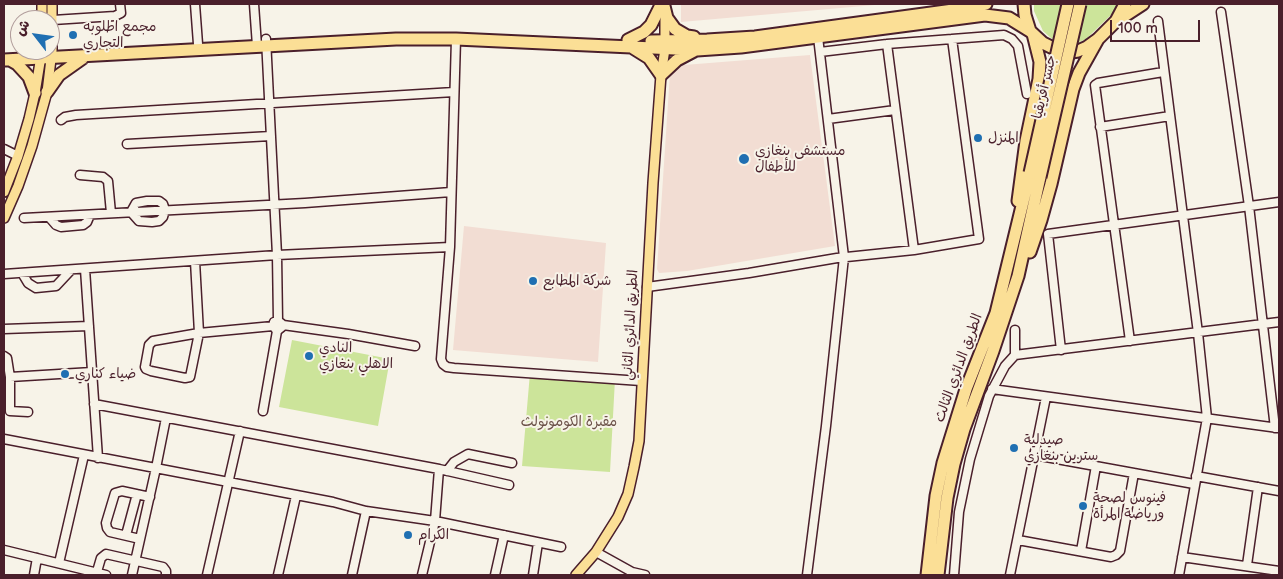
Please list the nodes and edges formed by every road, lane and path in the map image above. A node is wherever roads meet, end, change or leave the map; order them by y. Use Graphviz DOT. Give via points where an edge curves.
graph roads {
  1 [pos="120,4"];
  2 [pos="195,4"];
  3 [pos="254,4"];
  4 [pos="986,4"];
  5 [pos="1024,4"];
  6 [pos="1068,4"];
  7 [pos="1080,4"];
  8 [pos="1126,4"];
  9 [pos="1143,4"];
  10 [pos="662,5"];
  11 [pos="1221,12"];
  12 [pos="60,20"];
  13 [pos="1116,21"];
  14 [pos="1158,22"];
  15 [pos="1031,32"];
  16 [pos="818,37"];
  17 [pos="456,39"];
  18 [pos="952,39"];
  19 [pos="1098,39"];
  20 [pos="708,40"];
  21 [pos="261,43"];
  22 [pos="198,44"];
  23 [pos="630,44"];
  24 [pos="887,44"];
  25 [pos="663,45"];
  26 [pos="697,50"];
  27 [pos="820,52"];
  28 [pos="60,53"];
  29 [pos="60,55"];
  30 [pos="85,56"];
  31 [pos="14,60"];
  32 [pos="45,60"];
  33 [pos="1163,72"];
  34 [pos="661,75"];
  35 [pos="454,92"];
  36 [pos="41,93"];
  37 [pos="1027,94"];
  38 [pos="270,104"];
  39 [pos="895,110"];
  40 [pos="1170,116"];
  41 [pos="828,119"];
  42 [pos="61,120"];
  43 [pos="1100,127"];
  44 [pos="271,136"];
  45 [pos="127,144"];
  46 [pos="4,149"];
  47 [pos="18,156"];
  48 [pos="80,175"];
  49 [pos="1035,175"];
  50 [pos="4,192"];
  51 [pos="450,192"];
  52 [pos="1279,202"];
  53 [pos="275,204"];
  54 [pos="1249,206"];
  55 [pos="111,213"];
  56 [pos="1182,215"];
  57 [pos="4,218"];
  58 [pos="24,218"];
  59 [pos="1114,225"];
  60 [pos="1015,232"];
  61 [pos="450,247"];
  62 [pos="914,250"];
  63 [pos="277,255"];
  64 [pos="844,257"];
  65 [pos="195,261"];
  66 [pos="85,269"];
  67 [pos="71,270"];
  68 [pos="22,273"];
  69 [pos="4,274"];
  70 [pos="1018,276"];
  71 [pos="647,287"];
  72 [pos="1279,322"];
  73 [pos="1262,324"];
  74 [pos="89,326"];
  75 [pos="278,326"];
  76 [pos="4,329"];
  77 [pos="1015,330"];
  78 [pos="199,333"];
  79 [pos="1198,333"];
  80 [pos="1130,341"];
  81 [pos="415,346"];
  82 [pos="1061,350"];
  83 [pos="1015,354"];
  84 [pos="4,356"];
  85 [pos="92,372"];
  86 [pos="10,377"];
  87 [pos="641,381"];
  88 [pos="992,389"];
  89 [pos="7,396"];
  90 [pos="1046,397"];
  91 [pos="94,404"];
  92 [pos="263,411"];
  93 [pos="28,412"];
  94 [pos="166,418"];
  95 [pos="1207,418"];
  96 [pos="1277,428"];
  97 [pos="240,432"];
  98 [pos="4,440"];
  99 [pos="84,455"];
  100 [pos="1035,455"];
  101 [pos="98,458"];
  102 [pos="512,463"];
  103 [pos="1096,466"];
  104 [pos="156,468"];
  105 [pos="443,470"];
  106 [pos="1134,473"];
  107 [pos="1195,480"];
  108 [pos="229,482"];
  109 [pos="509,485"];
  110 [pos="1258,487"];
  111 [pos="1279,491"];
  112 [pos="137,494"];
  113 [pos="296,496"];
  114 [pos="150,497"];
  115 [pos="366,511"];
  116 [pos="435,521"];
  117 [pos="504,535"];
  118 [pos="126,536"];
  119 [pos="140,539"];
  120 [pos="1018,540"];
  121 [pos="538,543"];
  122 [pos="561,547"];
  123 [pos="4,550"];
  124 [pos="1081,551"];
  125 [pos="596,552"];
  126 [pos="1182,557"];
  127 [pos="38,558"];
  128 [pos="135,562"];
  129 [pos="59,563"];
  130 [pos="1247,566"];
  131 [pos="1279,571"];
  132 [pos="97,574"];
  133 [pos="34,575"];
  134 [pos="106,575"];
  135 [pos="132,575"];
  136 [pos="166,575"];
  137 [pos="207,575"];
  138 [pos="278,575"];
  139 [pos="352,575"];
  140 [pos="422,575"];
  141 [pos="495,575"];
  142 [pos="533,575"];
  143 [pos="576,575"];
  144 [pos="645,575"];
  145 [pos="806,575"];
  146 [pos="927,575"];
  147 [pos="938,575"];
  148 [pos="954,575"];
  149 [pos="1010,575"];
  150 [pos="1179,575"];
  1 -- 12 [label="street" via="121,13 115,16"];
  2 -- 22 [label="street"];
  3 -- 21 [label="street"];
  4 -- 20 [label="highway" via="755,37"];
  5 -- 15 [label="highway"];
  6 -- 49 [label="highway, جسر أفريقيا, bridge"];
  7 -- 49 [label="highway, جسر أفريقيا, bridge"];
  8 -- 13 [label="highway"];
  9 -- 13 [label="highway"];
  10 -- 20 [label="highway" via="675,29 687,36"];
  10 -- 23 [label="highway" via="651,25"];
  10 -- 25 [label="main road, الطريق الدائري الثاني"];
  11 -- 54 [label="street"];
  13 -- 19 [label="highway"];
  14 -- 33 [label="street"];
  15 -- 16 [label="highway" via="1009,18 985,16"];
  15 -- 19 [label="highway" via="1053,49 1066,53 1078,51"];
  15 -- 60 [label="highway" via="1040,62 1039,79 1022,166"];
  16 -- 26 [label="highway"];
  16 -- 27 [label="street"];
  17 -- 21 [label="highway"];
  17 -- 23 [label="highway"];
  17 -- 35 [label="street"];
  18 -- 24 [label="street"];
  18 -- 37 [label="street" via="999,35 1012,39 1018,46"];
  18 -- 62 [label="street" via="979,236 976,241"];
  19 -- 70 [label="highway" via="1073,89 1041,220"];
  20 -- 25 [label="highway"];
  21 -- 22 [label="highway"];
  21 -- 23 [label="highway" via="360,34 429,33"];
  21 -- 30 [label="highway"];
  21 -- 38 [label="street"];
  22 -- 28 [label="highway"];
  23 -- 25 [label="highway"];
  23 -- 34 [label="highway" via="649,58"];
  24 -- 27 [label="street"];
  24 -- 39 [label="street"];
  25 -- 26 [label="highway"];
  25 -- 34 [label="main road, الطريق الدائري الثاني"];
  26 -- 34 [label="highway" via="677,60"];
  27 -- 41 [label="street"];
  29 -- 30 [label="highway"];
  30 -- 36 [label="highway" via="71,64"];
  31 -- 36 [label="highway"];
  32 -- 36 [label="main road"];
  33 -- 40 [label="street"];
  33 -- 43 [label="street" via="1098,83 1095,86"];
  34 -- 71 [label="main road, الطريق الدائري الثاني"];
  35 -- 38 [label="street"];
  35 -- 51 [label="street"];
  36 -- 47 [label="main road"];
  36 -- 57 [label="main road" via="32,146"];
  38 -- 42 [label="street" via="76,115"];
  38 -- 44 [label="street"];
  39 -- 41 [label="street"];
  39 -- 62 [label="street"];
  40 -- 43 [label="street"];
  40 -- 56 [label="street"];
  41 -- 64 [label="street"];
  43 -- 59 [label="street"];
  44 -- 45 [label="street"];
  44 -- 53 [label="street"];
  46 -- 47 [label="street"];
  47 -- 50 [label="main road"];
  48 -- 55 [label="street" via="103,177 108,181"];
  49 -- 60 [label="highway, الطريق الدائري الثالث"];
  49 -- 70 [label="highway, الطريق الدائري الثالث"];
  51 -- 53 [label="street"];
  51 -- 61 [label="street"];
  52 -- 54 [label="street"];
  53 -- 55 [label="street"];
  53 -- 63 [label="street"];
  54 -- 56 [label="street"];
  54 -- 73 [label="street"];
  55 -- 58 [label="street"];
  56 -- 59 [label="street"];
  56 -- 79 [label="street"];
  59 -- 80 [label="street"];
  59 -- 82 [label="street" via="1048,234"];
  60 -- 146 [label="highway, الطريق الدائري الثالث" via="996,313 966,388 943,463"];
  61 -- 63 [label="street"];
  61 -- 87 [label="street" via="442,359 447,367"];
  62 -- 64 [label="street"];
  63 -- 65 [label="street"];
  63 -- 75 [label="street"];
  64 -- 71 [label="street"];
  64 -- 145 [label="street"];
  65 -- 66 [label="street"];
  65 -- 78 [label="street"];
  66 -- 67 [label="street"];
  66 -- 74 [label="street"];
  67 -- 68 [label="street"];
  67 -- 68 [label="street" via="56,286 36,288"];
  68 -- 69 [label="street"];
  70 -- 147 [label="highway, الطريق الدائري الثالث" via="954,464"];
  71 -- 87 [label="main road, الطريق الدائري الثاني"];
  72 -- 73 [label="street"];
  73 -- 79 [label="street"];
  73 -- 96 [label="street"];
  74 -- 76 [label="street"];
  74 -- 85 [label="street"];
  75 -- 78 [label="street"];
  75 -- 81 [label="street"];
  75 -- 92 [label="street"];
  77 -- 83 [label="street"];
  78 -- 78 [label="street" via="152,342 146,369 189,378"];
  79 -- 80 [label="street"];
  79 -- 95 [label="street"];
  80 -- 82 [label="street"];
  82 -- 83 [label="street"];
  83 -- 88 [label="street"];
  84 -- 86 [label="street"];
  85 -- 86 [label="street"];
  85 -- 91 [label="street"];
  86 -- 89 [label="street" via="11,392"];
  87 -- 125 [label="main road, الطريق الدائري الثاني" via="639,441 628,494"];
  88 -- 90 [label="street"];
  88 -- 148 [label="street" via="964,485"];
  89 -- 93 [label="street" via="11,412"];
  90 -- 95 [label="street"];
  90 -- 100 [label="street"];
  91 -- 94 [label="street"];
  91 -- 101 [label="street"];
  94 -- 97 [label="street"];
  94 -- 104 [label="street"];
  95 -- 96 [label="street"];
  95 -- 107 [label="street"];
  97 -- 105 [label="street"];
  97 -- 108 [label="street"];
  98 -- 99 [label="street"];
  99 -- 101 [label="street"];
  99 -- 129 [label="street"];
  100 -- 103 [label="street"];
  100 -- 120 [label="street"];
  101 -- 104 [label="street"];
  102 -- 105 [label="street" via="468,454"];
  103 -- 106 [label="street"];
  103 -- 124 [label="street"];
  104 -- 108 [label="street"];
  104 -- 114 [label="street"];
  105 -- 109 [label="street"];
  105 -- 116 [label="street"];
  106 -- 107 [label="street"];
  106 -- 124 [label="street" via="1120,551 1111,556"];
  107 -- 110 [label="street"];
  107 -- 126 [label="street"];
  108 -- 113 [label="street"];
  108 -- 137 [label="street"];
  110 -- 111 [label="street"];
  110 -- 130 [label="street"];
  112 -- 114 [label="street"];
  112 -- 118 [label="street"];
  112 -- 118 [label="street" via="118,491 113,496 107,528 110,532"];
  113 -- 115 [label="street"];
  113 -- 138 [label="street"];
  114 -- 119 [label="street"];
  115 -- 116 [label="street"];
  115 -- 139 [label="street"];
  116 -- 117 [label="street"];
  116 -- 140 [label="street"];
  117 -- 121 [label="street"];
  117 -- 141 [label="street"];
  118 -- 119 [label="street"];
  119 -- 128 [label="street"];
  120 -- 124 [label="street"];
  120 -- 149 [label="street"];
  121 -- 122 [label="street"];
  121 -- 142 [label="street"];
  123 -- 127 [label="street"];
  125 -- 143 [label="main road, الطريق الدائري الثاني"];
  125 -- 144 [label="street" via="632,572"];
  126 -- 130 [label="street"];
  126 -- 150 [label="street"];
  127 -- 129 [label="street"];
  127 -- 133 [label="street"];
  128 -- 132 [label="street" via="104,554"];
  128 -- 135 [label="street"];
  128 -- 136 [label="street" via="163,567"];
  129 -- 132 [label="street"];
  130 -- 131 [label="street"];
  132 -- 134 [label="street"];
}
